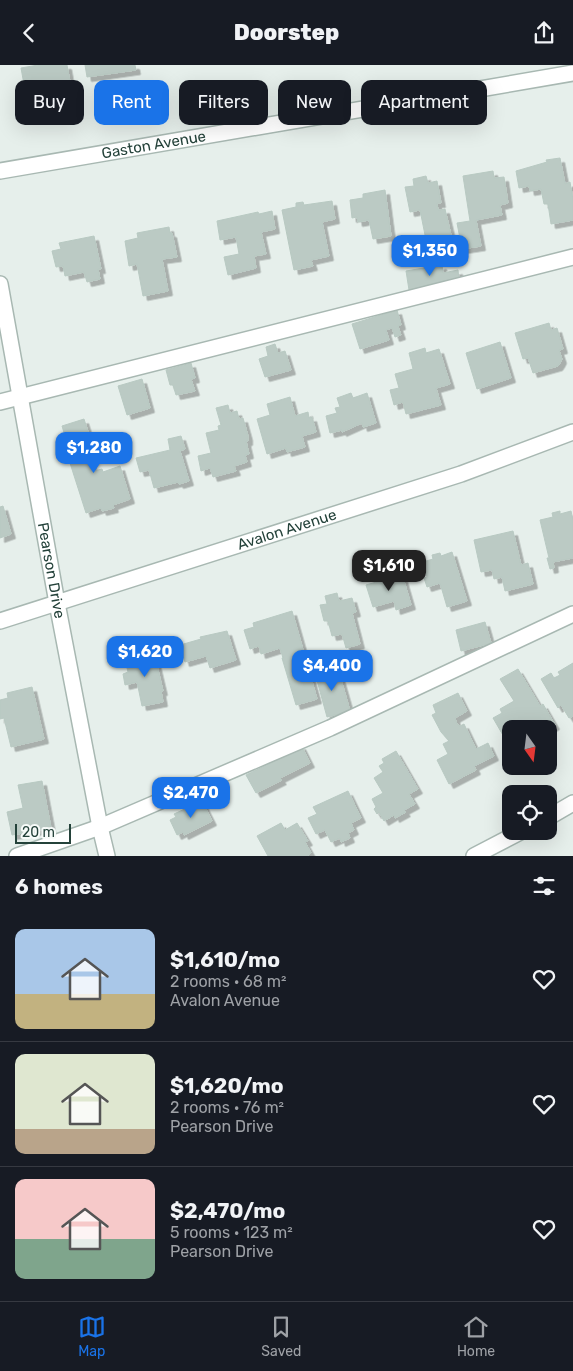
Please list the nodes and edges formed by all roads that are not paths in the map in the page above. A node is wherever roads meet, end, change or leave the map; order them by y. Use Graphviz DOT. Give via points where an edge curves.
graph roads {
  1 [pos="537,65"];
  2 [pos="573,73"];
  3 [pos="525,81"];
  4 [pos="0,171"];
  5 [pos="573,257"];
  6 [pos="0,284"];
  7 [pos="20,397"];
  8 [pos="0,401"];
  9 [pos="573,432"];
  10 [pos="57,603"];
  11 [pos="573,614"];
  12 [pos="0,621"];
  13 [pos="573,803"];
  14 [pos="557,812"];
  15 [pos="100,827"];
  16 [pos="505,840"];
  17 [pos="17,856"];
  18 [pos="107,856"];
  19 [pos="474,856"];
  1 -- 3 [label="street"];
  2 -- 3 [label="street, Gaston Avenue"];
  3 -- 4 [label="street, Gaston Avenue"];
  5 -- 7 [label="street"];
  6 -- 7 [label="street, Pearson Drive"];
  7 -- 8 [label="street"];
  7 -- 10 [label="street, Pearson Drive"];
  9 -- 10 [label="street, Avalon Avenue" via="461,474"];
  10 -- 12 [label="street, Avalon Avenue"];
  10 -- 15 [label="street, Pearson Drive"];
  11 -- 15 [label="street" via="330,728"];
  13 -- 14 [label="street"];
  15 -- 17 [label="street"];
  15 -- 18 [label="street, Pearson Drive"];
  16 -- 19 [label="street"];
}
